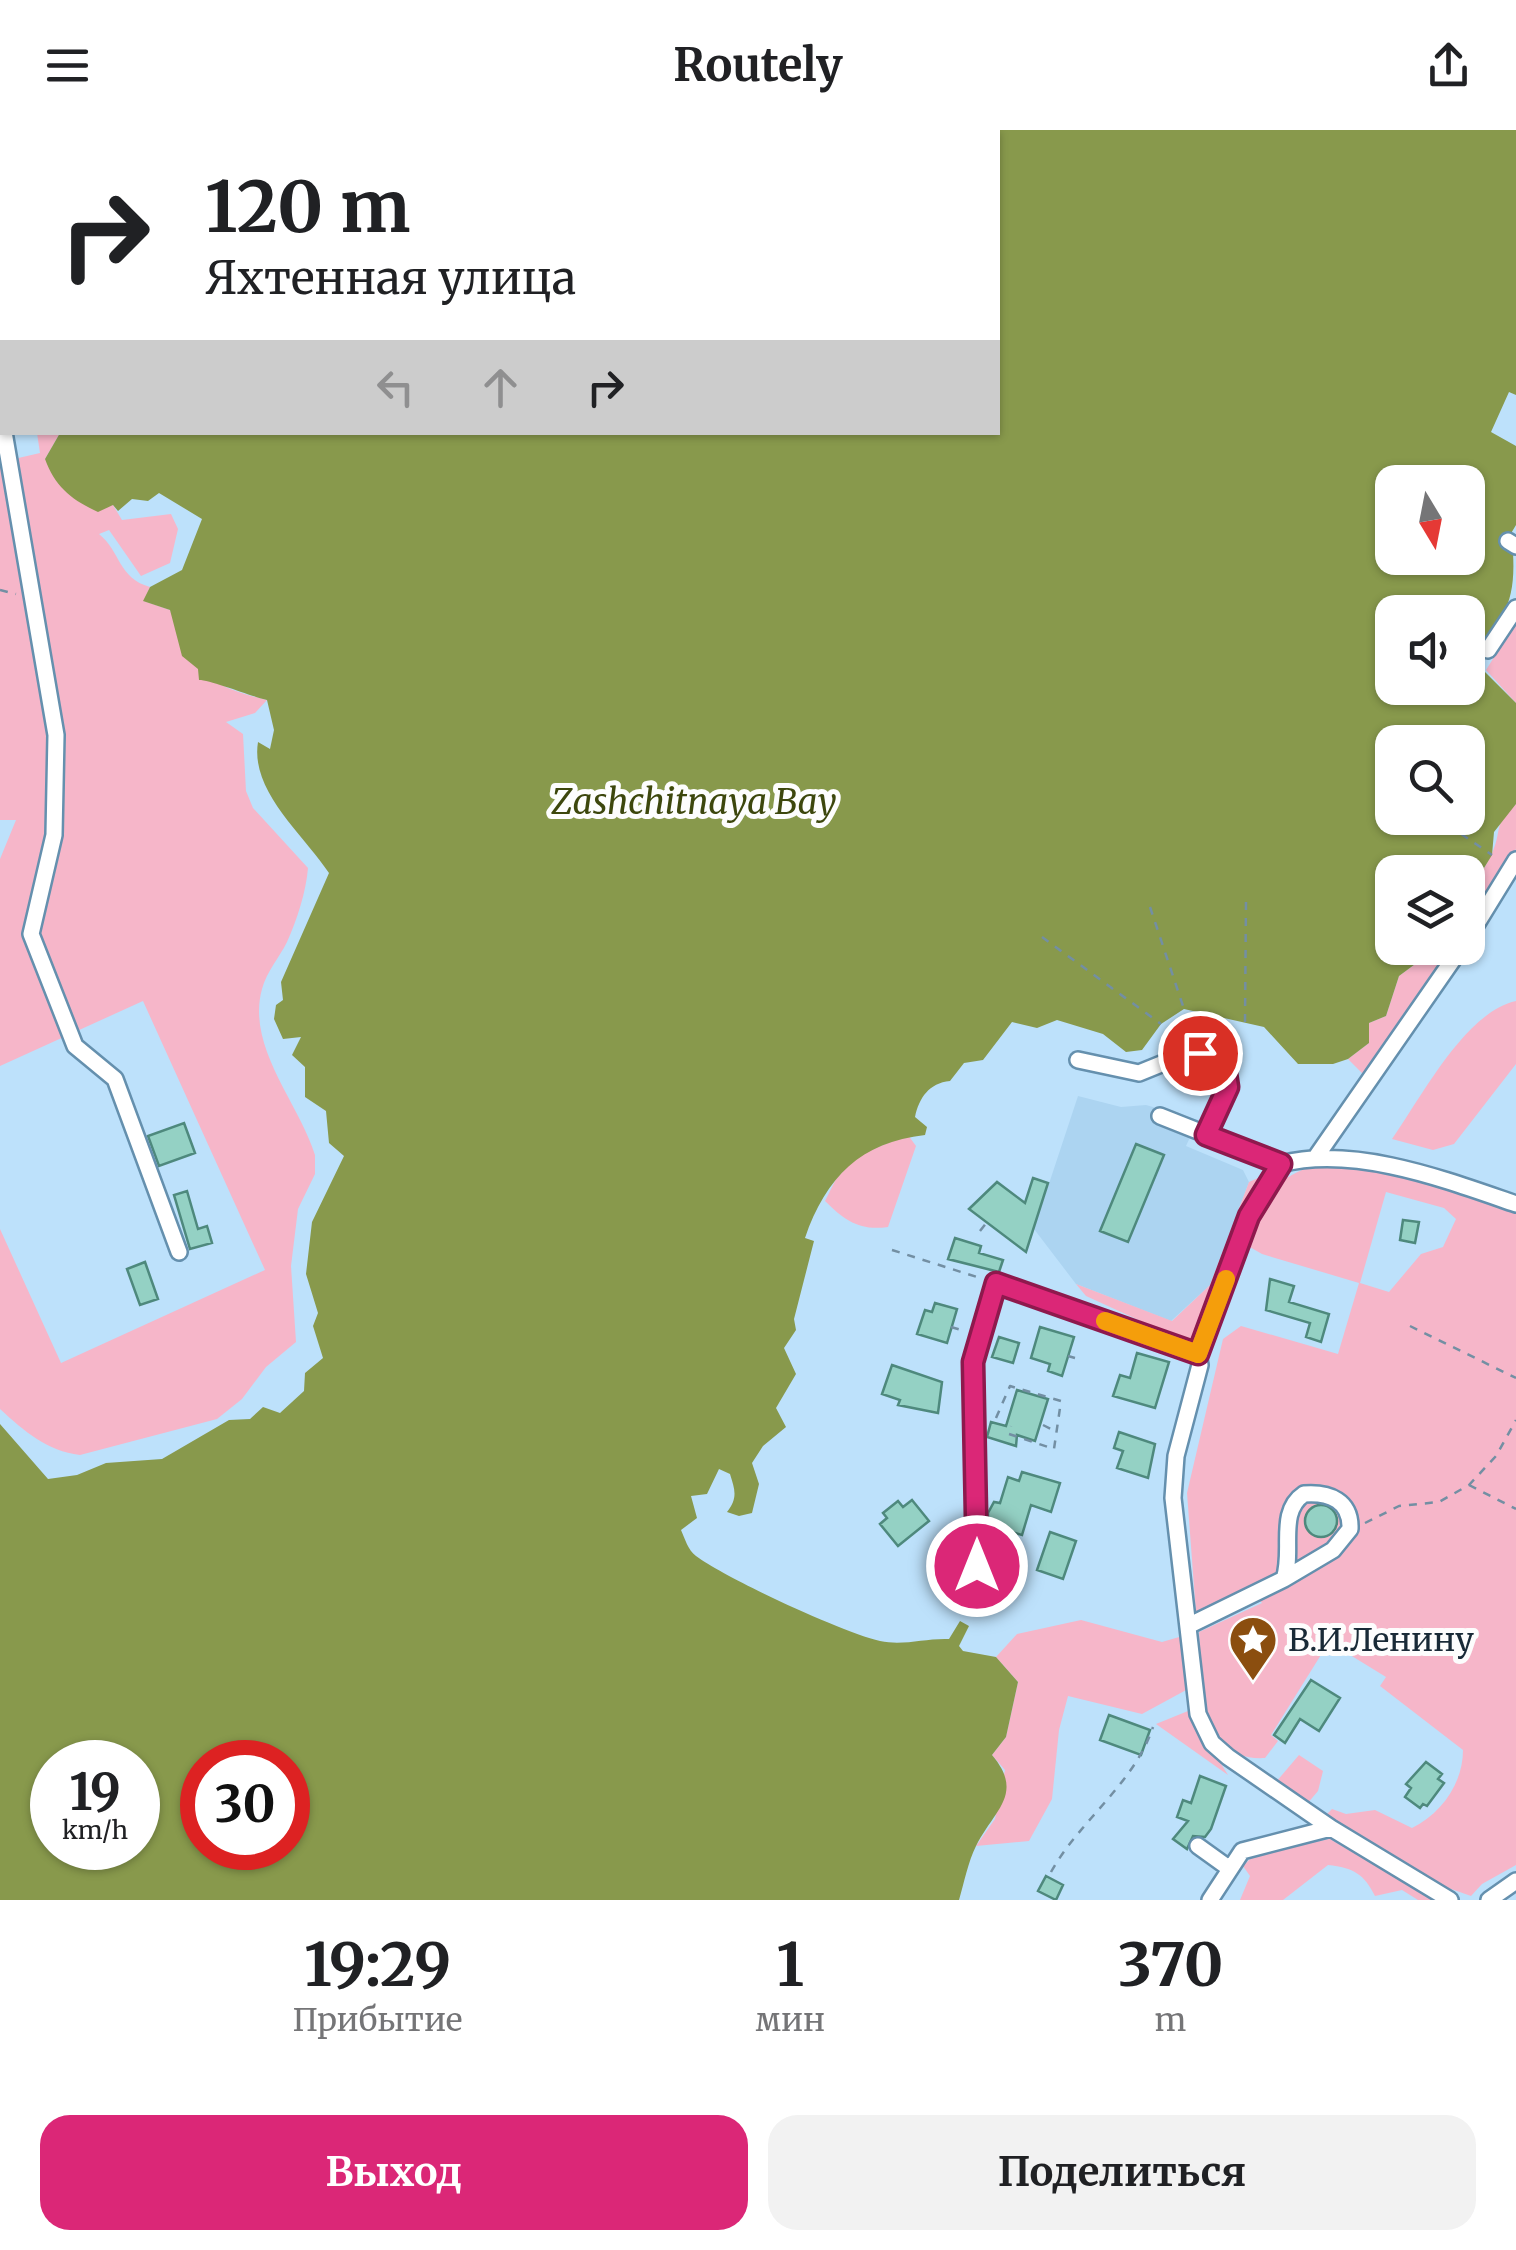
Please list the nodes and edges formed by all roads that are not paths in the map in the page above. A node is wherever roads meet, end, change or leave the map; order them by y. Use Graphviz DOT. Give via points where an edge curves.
graph roads {
  1 [pos="5,435"];
  2 [pos="1516,608"];
  3 [pos="1488,650"];
  4 [pos="1516,860"];
  5 [pos="1485,910"];
  6 [pos="1449,965"];
  7 [pos="1078,1060"];
  8 [pos="1160,1116"];
  9 [pos="1206,1135"];
  10 [pos="1316,1157"];
  11 [pos="1281,1164"];
  12 [pos="1516,1204"];
  13 [pos="179,1252"];
  14 [pos="1198,1354"];
  15 [pos="977,1566"];
  16 [pos="1284,1579"];
  17 [pos="1190,1625"];
  18 [pos="1331,1828"];
  19 [pos="1198,1846"];
  20 [pos="1230,1869"];
  21 [pos="1516,1881"];
  22 [pos="1210,1900"];
  23 [pos="1450,1900"];
  24 [pos="1489,1900"];
  1 -- 13 [label="street" via="56,735 54,835 31,934 76,1046 116,1078"];
  2 -- 3 [label="street"];
  4 -- 5 [label="street"];
  6 -- 10 [label="street"];
  7 -- 9 [label="street" via="1139,1073 1171,1060 1177,1045 1224,1061 1228,1087"];
  8 -- 9 [label="street"];
  9 -- 11 [label="street"];
  10 -- 11 [label="street"];
  10 -- 12 [label="street" via="1428,1174"];
  11 -- 14 [label="street" via="1249,1216"];
  14 -- 15 [label="street" via="996,1283 973,1362"];
  14 -- 17 [label="street" via="1173,1487"];
  16 -- 16 [label="street" via="1291,1554 1287,1522 1296,1499 1315,1493 1337,1499 1347,1508 1350,1529 1333,1550"];
  16 -- 17 [label="street"];
  17 -- 18 [label="street" via="1198,1714 1212,1743"];
  18 -- 20 [label="street" via="1252,1846"];
  18 -- 23 [label="street"];
  19 -- 20 [label="street"];
  20 -- 22 [label="street"];
  21 -- 24 [label="street"];
}
